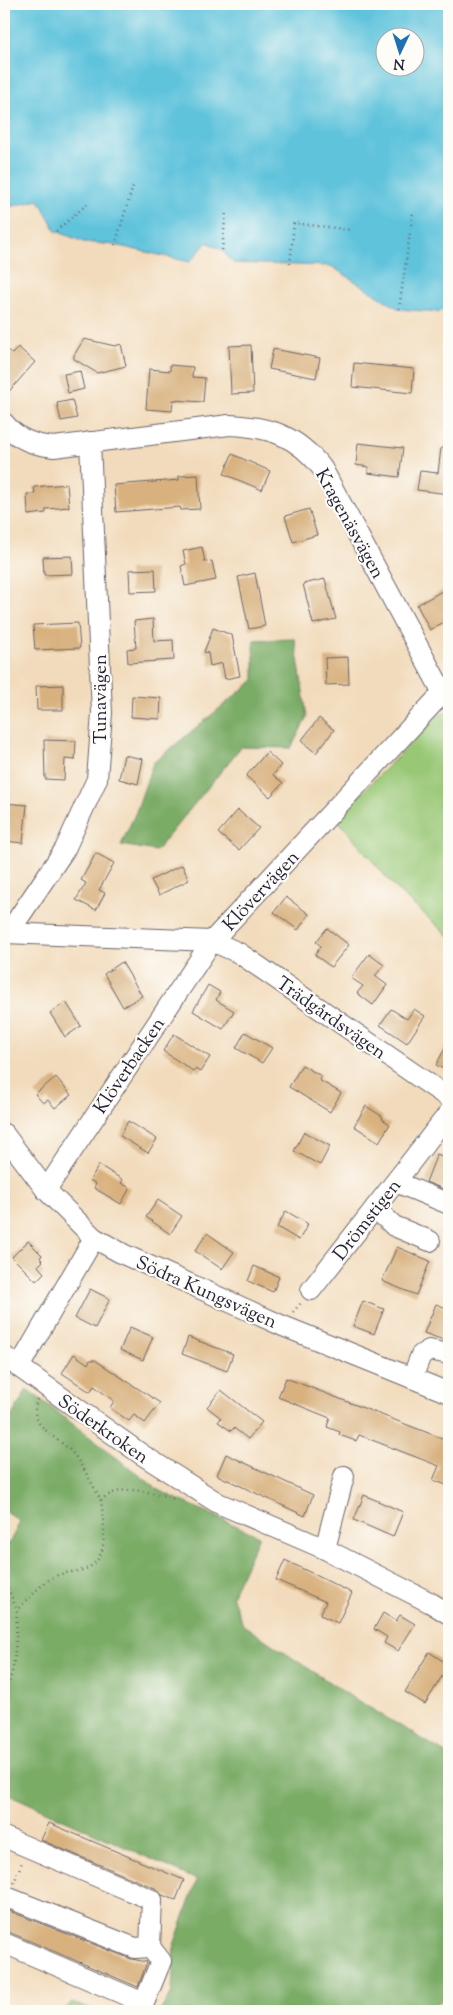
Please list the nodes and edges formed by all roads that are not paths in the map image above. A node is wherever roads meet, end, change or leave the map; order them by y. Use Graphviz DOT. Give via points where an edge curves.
graph roads {
  1 [pos="4,423"];
  2 [pos="90,442"];
  3 [pos="446,689"];
  4 [pos="6,932"];
  5 [pos="212,941"];
  6 [pos="449,1098"];
  7 [pos="449,1113"];
  8 [pos="4,1134"];
  9 [pos="396,1182"];
  10 [pos="46,1190"];
  11 [pos="449,1204"];
  12 [pos="375,1208"];
  13 [pos="94,1238"];
  14 [pos="430,1241"];
  15 [pos="311,1290"];
  16 [pos="449,1354"];
  17 [pos="11,1361"];
  18 [pos="412,1378"];
  19 [pos="449,1393"];
  20 [pos="344,1476"];
  21 [pos="325,1549"];
  22 [pos="449,1614"];
  23 [pos="4,1837"];
  24 [pos="6,1897"];
  25 [pos="4,1943"];
  26 [pos="150,1947"];
  1 -- 2 [label="street, Kragenäsvägen" via="23,440 39,445 54,447"];
  2 -- 3 [label="street, Kragenäsvägen" via="229,425 252,426 292,438 322,468"];
  2 -- 4 [label="street, Tunavägen" via="102,713 97,779 65,849"];
  3 -- 5 [label="street, Klövervägen"];
  4 -- 5 [label="street, Klövervägen"];
  5 -- 6 [label="street, Trädgårdsvägen" via="239,953"];
  5 -- 10 [label="street, Klöverbacken"];
  7 -- 9 [label="street, Drömstigen"];
  8 -- 10 [label="street, Södra Kungsvägen"];
  9 -- 11 [label="street"];
  9 -- 12 [label="street, Drömstigen"];
  10 -- 13 [label="street, Södra Kungsvägen"];
  12 -- 14 [label="street" via="394,1226"];
  12 -- 15 [label="street, Drömstigen"];
  13 -- 17 [label="street, Söderkroken"];
  13 -- 18 [label="street, Södra Kungsvägen" via="283,1326"];
  16 -- 18 [label="street" via="430,1350 421,1355"];
  17 -- 21 [label="street, Söderkroken" via="141,1454 218,1504"];
  18 -- 19 [label="street, Södra Kungsvägen"];
  20 -- 21 [label="street"];
  21 -- 22 [label="street, Söderkroken"];
  23 -- 26 [label="street" via="152,1900"];
  24 -- 26 [label="street" via="135,1948"];
  25 -- 26 [label="street" via="144,2002 161,1961"];
}
